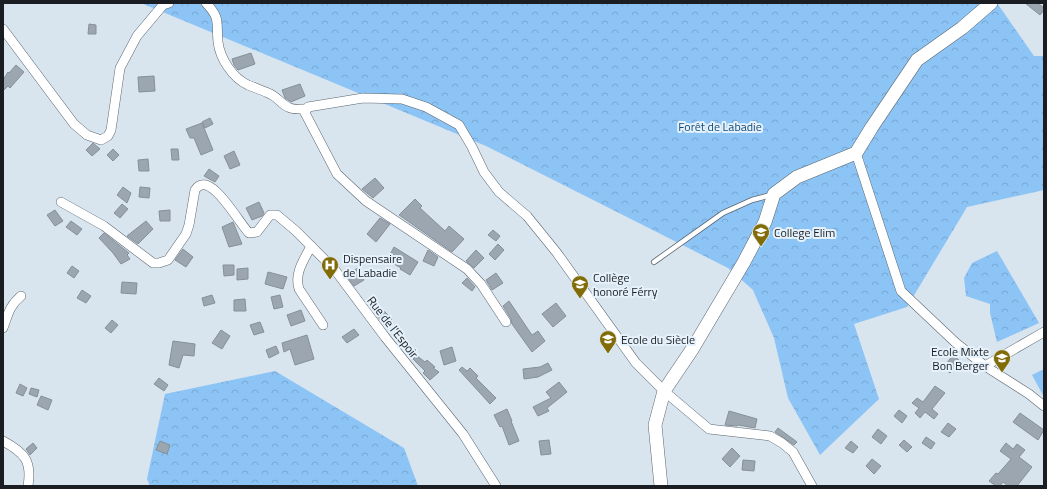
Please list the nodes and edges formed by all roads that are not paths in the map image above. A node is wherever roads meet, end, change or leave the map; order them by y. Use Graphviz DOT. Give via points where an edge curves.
graph roads {
  1 [pos="169,3"];
  2 [pos="206,3"];
  3 [pos="991,3"];
  4 [pos="3,29"];
  5 [pos="306,109"];
  6 [pos="856,153"];
  7 [pos="774,194"];
  8 [pos="61,202"];
  9 [pos="311,246"];
  10 [pos="654,262"];
  11 [pos="21,296"];
  12 [pos="506,322"];
  13 [pos="323,325"];
  14 [pos="3,328"];
  15 [pos="1044,332"];
  16 [pos="985,366"];
  17 [pos="664,391"];
  18 [pos="1044,406"];
  19 [pos="3,442"];
  20 [pos="28,486"];
  21 [pos="496,486"];
  22 [pos="661,486"];
  23 [pos="812,486"];
  1 -- 4 [label="street" via="163,5 137,36 120,68 111,130 108,136 101,140 87,135 74,124"];
  2 -- 5 [label="street" via="218,19 218,43 221,55 231,72 247,85 274,96 289,108"];
  3 -- 6 [label="street" via="962,28 917,60"];
  5 -- 12 [label="street" via="305,113 337,174 366,201 467,269 481,284"];
  5 -- 17 [label="street" via="310,106 363,98 402,100 426,108 459,125 484,172 499,192 526,216 558,253 636,363"];
  6 -- 7 [label="street" via="797,177"];
  6 -- 16 [label="street" via="901,291 956,343"];
  7 -- 10 [label="lane" via="752,200 723,213"];
  7 -- 17 [label="street" via="765,222 744,262"];
  8 -- 9 [label="street, Rue de l'Espoir" via="104,226 153,263 168,260 186,234 195,190 200,185 211,187 223,198 249,232 257,232 268,217 277,215"];
  9 -- 13 [label="street" via="298,271 297,284"];
  9 -- 21 [label="street, Rue de l'Espoir" via="335,270 463,434"];
  11 -- 14 [label="street" via="13,302"];
  15 -- 16 [label="street"];
  16 -- 18 [label="street"];
  17 -- 22 [label="street" via="655,425"];
  17 -- 23 [label="street" via="709,429 770,436 782,443 793,452"];
  19 -- 20 [label="street" via="24,456 28,462"];
}
